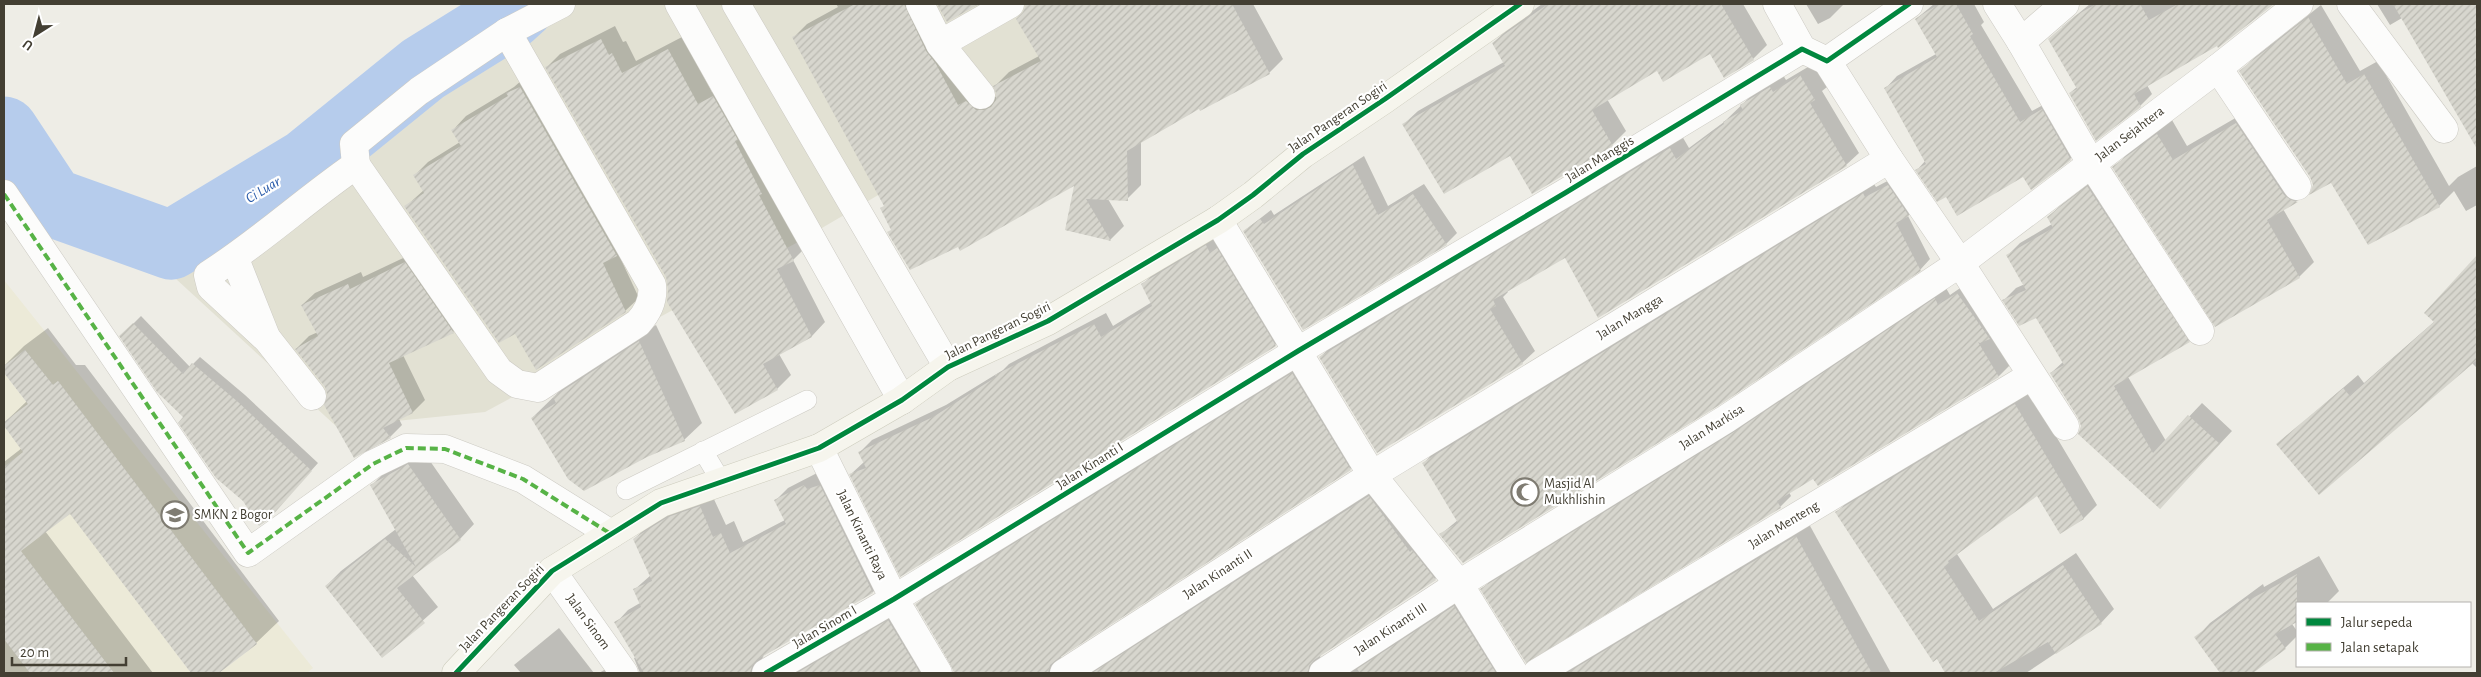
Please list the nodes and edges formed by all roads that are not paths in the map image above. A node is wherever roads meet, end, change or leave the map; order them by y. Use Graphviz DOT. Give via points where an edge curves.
graph roads {
  1 [pos="561,4"];
  2 [pos="679,4"];
  3 [pos="736,4"];
  4 [pos="920,4"];
  5 [pos="1010,4"];
  6 [pos="1520,4"];
  7 [pos="1777,4"];
  8 [pos="1909,4"];
  9 [pos="1997,4"];
  10 [pos="2065,4"];
  11 [pos="2299,4"];
  12 [pos="2351,4"];
  13 [pos="507,32"];
  14 [pos="2021,42"];
  15 [pos="940,44"];
  16 [pos="1802,49"];
  17 [pos="1827,60"];
  18 [pos="2218,68"];
  19 [pos="981,95"];
  20 [pos="2444,129"];
  21 [pos="1888,159"];
  22 [pos="2091,163"];
  23 [pos="356,166"];
  24 [pos="2297,186"];
  25 [pos="4,194"];
  26 [pos="1218,220"];
  27 [pos="1960,263"];
  28 [pos="2200,331"];
  29 [pos="1298,351"];
  30 [pos="948,367"];
  31 [pos="2031,376"];
  32 [pos="312,396"];
  33 [pos="807,400"];
  34 [pos="902,400"];
  35 [pos="2065,426"];
  36 [pos="819,448"];
  37 [pos="703,451"];
  38 [pos="1372,474"];
  39 [pos="721,482"];
  40 [pos="626,490"];
  41 [pos="611,534"];
  42 [pos="552,572"];
  43 [pos="1459,584"];
  44 [pos="894,599"];
  45 [pos="456,673"];
  46 [pos="624,673"];
  47 [pos="766,673"];
  48 [pos="938,673"];
  49 [pos="1064,673"];
  50 [pos="1323,673"];
  51 [pos="1514,673"];
  52 [pos="1537,673"];
  1 -- 13 [label="street"];
  2 -- 34 [label="street"];
  3 -- 30 [label="street"];
  4 -- 15 [label="street"];
  5 -- 15 [label="street"];
  6 -- 26 [label="street, Jalan Pangeran Sogiri" via="1303,154"];
  7 -- 16 [label="street"];
  8 -- 17 [label="street"];
  9 -- 14 [label="street"];
  10 -- 14 [label="street"];
  11 -- 18 [label="street, Jalan Sejahtera"];
  12 -- 20 [label="street"];
  13 -- 23 [label="street" via="419,92 354,144"];
  13 -- 23 [label="street" via="652,286 653,296 638,323 538,388 517,384 499,371"];
  14 -- 22 [label="street"];
  15 -- 19 [label="street"];
  16 -- 17 [label="street"];
  16 -- 29 [label="street, Jalan Manggis"];
  17 -- 21 [label="street"];
  18 -- 22 [label="street, Jalan Sejahtera"];
  18 -- 24 [label="street"];
  21 -- 27 [label="street"];
  21 -- 38 [label="street, Jalan Mangga"];
  22 -- 27 [label="street, Jalan Sejahtera"];
  22 -- 28 [label="street"];
  23 -- 32 [label="street" via="324,187 235,259 208,275 208,283 268,340"];
  25 -- 41 [label="street" via="248,553 365,469 406,448 445,450 523,479"];
  26 -- 29 [label="street"];
  26 -- 30 [label="street, Jalan Pangeran Sogiri" via="1048,320"];
  27 -- 31 [label="street"];
  27 -- 43 [label="street, Jalan Markisa" via="1726,419"];
  29 -- 38 [label="street"];
  29 -- 44 [label="street, Jalan Kinanti I"];
  30 -- 34 [label="street, Jalan Pangeran Sogiri"];
  31 -- 35 [label="street"];
  31 -- 52 [label="street, Jalan Menteng"];
  33 -- 37 [label="lane"];
  34 -- 36 [label="street, Jalan Pangeran Sogiri"];
  36 -- 39 [label="street, Jalan Pangeran Sogiri"];
  36 -- 44 [label="street, Jalan Kinanti Raya"];
  37 -- 39 [label="lane"];
  37 -- 40 [label="lane"];
  38 -- 43 [label="street"];
  38 -- 49 [label="street, Jalan Kinanti II"];
  39 -- 41 [label="street, Jalan Pangeran Sogiri" via="662,503"];
  41 -- 42 [label="street, Jalan Pangeran Sogiri"];
  42 -- 45 [label="street, Jalan Pangeran Sogiri"];
  42 -- 46 [label="street, Jalan Sinom"];
  43 -- 50 [label="street, Jalan Kinanti III"];
  43 -- 51 [label="street"];
  44 -- 47 [label="street, Jalan Sinom I"];
  44 -- 48 [label="street, Jalan Kinanti Raya"];
}
